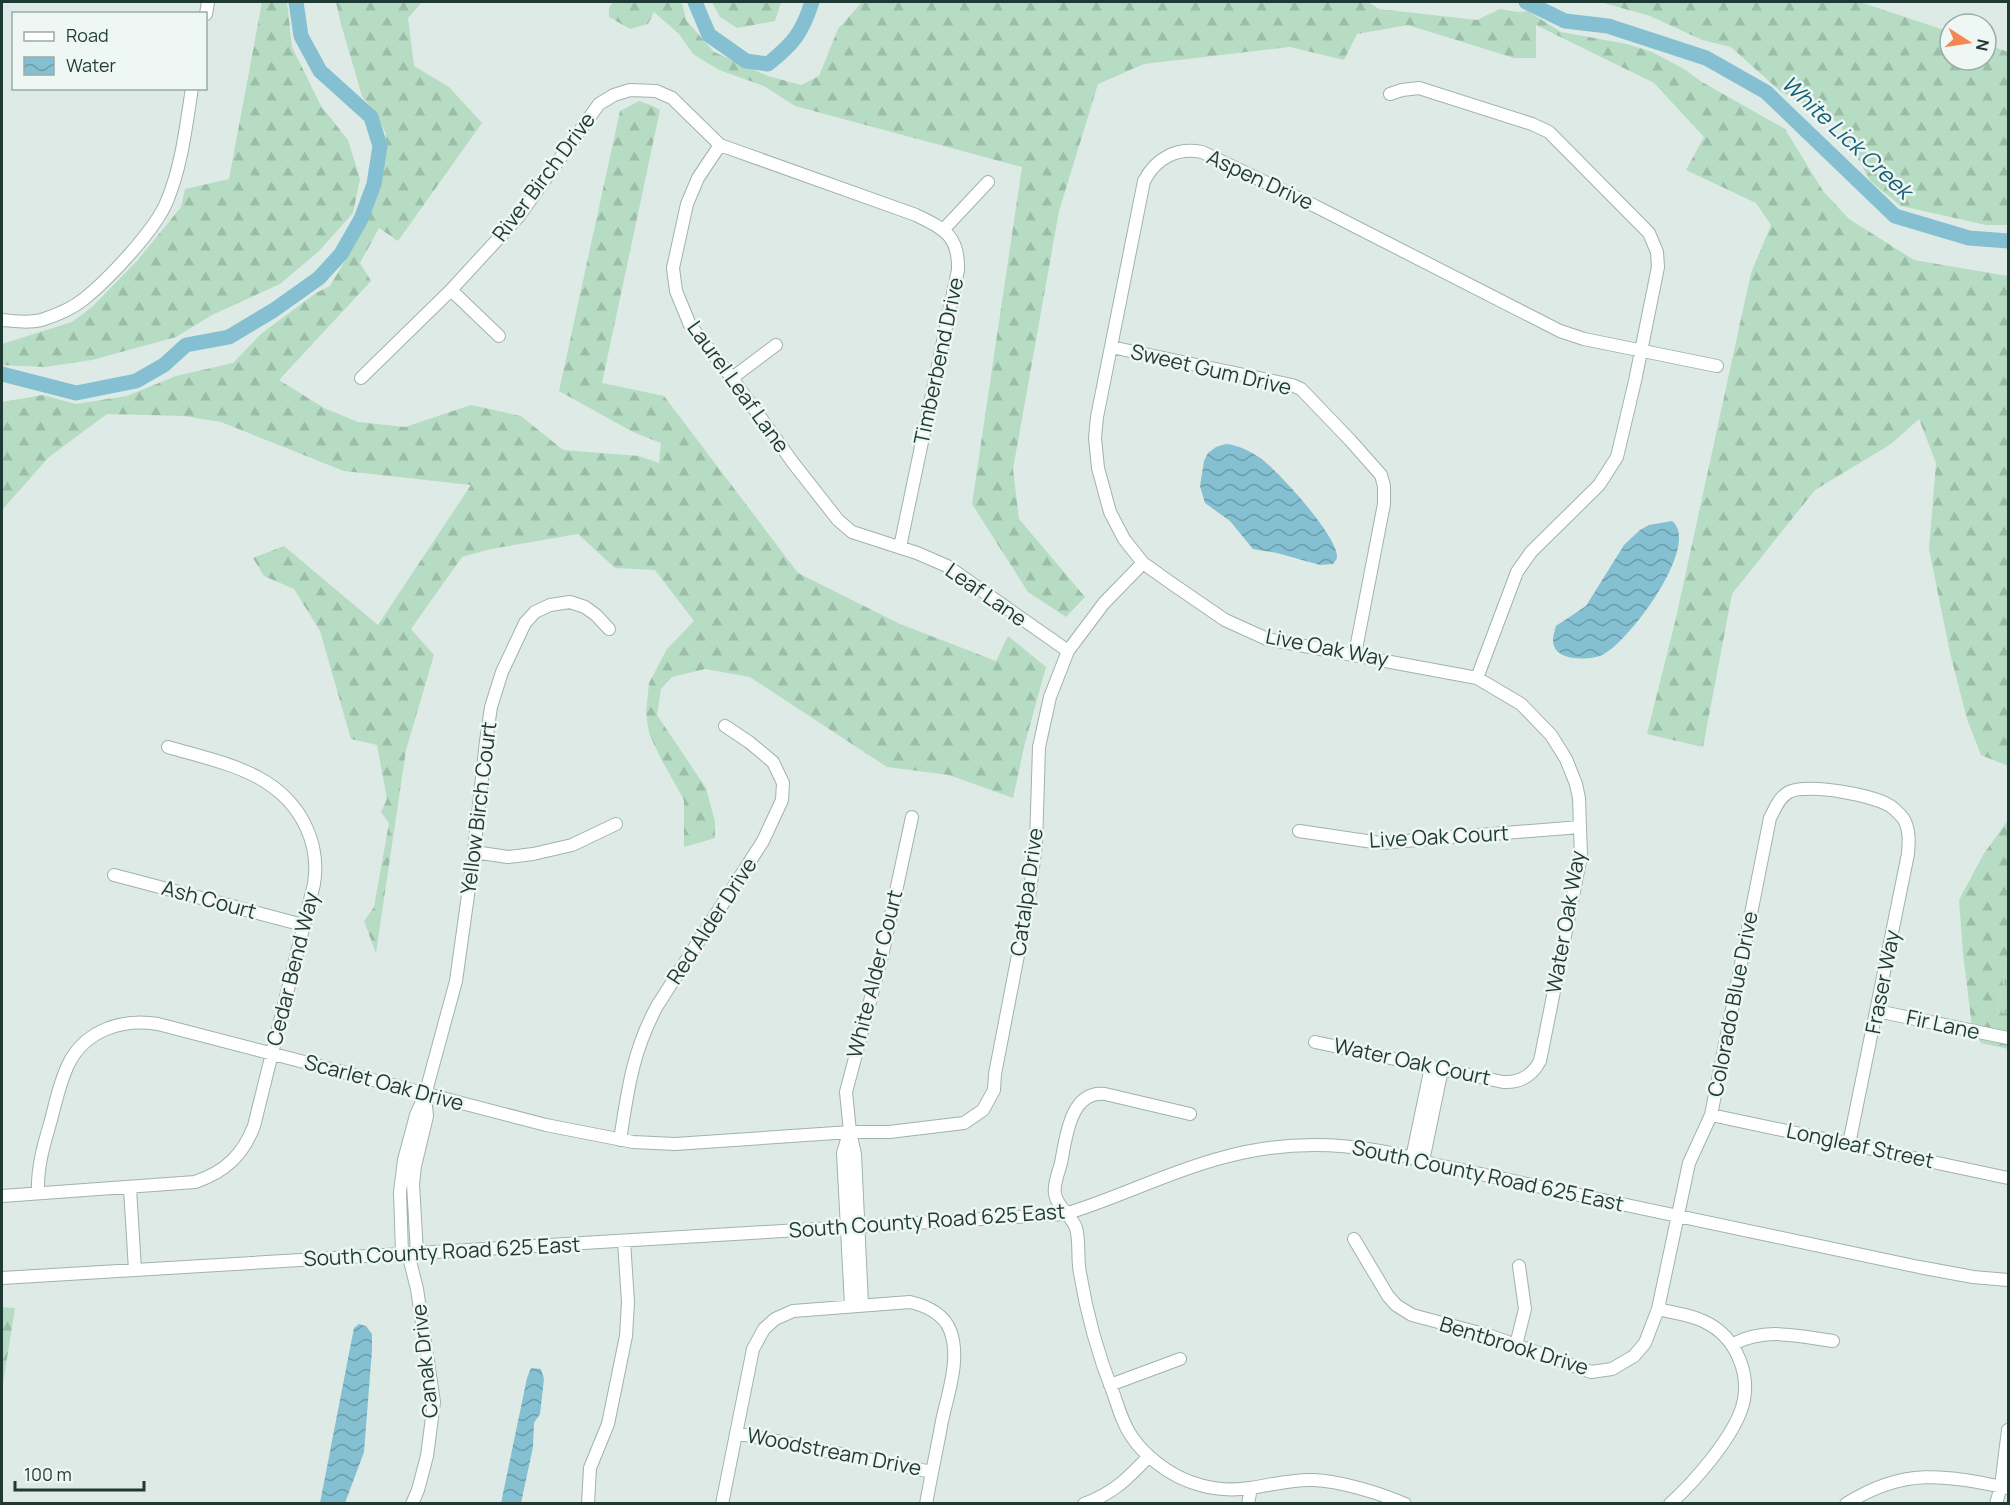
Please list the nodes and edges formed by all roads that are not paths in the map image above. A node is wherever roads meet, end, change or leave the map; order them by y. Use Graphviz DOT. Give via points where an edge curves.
graph roads {
  1 [pos="192,90"];
  2 [pos="1390,94"];
  3 [pos="720,145"];
  4 [pos="988,182"];
  5 [pos="944,229"];
  6 [pos="451,290"];
  7 [pos="2,320"];
  8 [pos="499,336"];
  9 [pos="776,345"];
  10 [pos="1111,347"];
  11 [pos="1641,350"];
  12 [pos="1717,366"];
  13 [pos="361,378"];
  14 [pos="732,378"];
  15 [pos="900,547"];
  16 [pos="1143,563"];
  17 [pos="609,629"];
  18 [pos="1068,651"];
  19 [pos="1355,654"];
  20 [pos="1477,678"];
  21 [pos="725,726"];
  22 [pos="168,747"];
  23 [pos="912,817"];
  24 [pos="1904,820"];
  25 [pos="616,824"];
  26 [pos="1580,827"];
  27 [pos="1299,831"];
  28 [pos="474,852"];
  29 [pos="114,875"];
  30 [pos="303,925"];
  31 [pos="1877,1011"];
  32 [pos="2008,1038"];
  33 [pos="1315,1042"];
  34 [pos="272,1054"];
  35 [pos="1436,1068"];
  36 [pos="1509,1082"];
  37 [pos="425,1095"];
  38 [pos="1191,1114"];
  39 [pos="1711,1115"];
  40 [pos="850,1132"];
  41 [pos="620,1140"];
  42 [pos="1849,1144"];
  43 [pos="1418,1159"];
  44 [pos="2008,1178"];
  45 [pos="130,1188"];
  46 [pos="38,1192"];
  47 [pos="2,1196"];
  48 [pos="1065,1214"];
  49 [pos="1677,1216"];
  50 [pos="851,1226"];
  51 [pos="1354,1239"];
  52 [pos="624,1241"];
  53 [pos="409,1253"];
  54 [pos="1519,1266"];
  55 [pos="135,1270"];
  56 [pos="1973,1277"];
  57 [pos="2,1278"];
  58 [pos="2008,1280"];
  59 [pos="2008,1287"];
  60 [pos="856,1305"];
  61 [pos="1658,1310"];
  62 [pos="1833,1341"];
  63 [pos="1733,1344"];
  64 [pos="1516,1345"];
  65 [pos="1180,1359"];
  66 [pos="1110,1385"];
  67 [pos="2008,1430"];
  68 [pos="736,1432"];
  69 [pos="1149,1456"];
  70 [pos="932,1472"];
  71 [pos="2005,1487"];
  72 [pos="1251,1488"];
  73 [pos="1388,1500"];
  74 [pos="412,1503"];
  75 [pos="588,1503"];
  76 [pos="722,1503"];
  77 [pos="926,1503"];
  78 [pos="1084,1503"];
  79 [pos="1248,1503"];
  80 [pos="1405,1503"];
  81 [pos="1670,1503"];
  82 [pos="1846,1503"];
  83 [pos="1996,1503"];
  1 -- 7 [label="street" via="180,160 157,221 83,300 46,319"];
  2 -- 11 [label="street" via="1419,88 1532,124 1556,138 1649,233 1655,245 1658,267"];
  3 -- 5 [label="street" via="916,215"];
  3 -- 6 [label="street, River Birch Drive" via="665,94 639,89 614,94 599,104 519,216"];
  3 -- 14 [label="street, Laurel Leaf Lane" via="698,178 687,204 673,268 676,291 690,325"];
  4 -- 5 [label="street"];
  5 -- 15 [label="street, Timberbend Drive" via="954,243 958,270"];
  6 -- 8 [label="street"];
  6 -- 13 [label="street, River Birch Drive"];
  9 -- 14 [label="street"];
  10 -- 11 [label="street, Aspen Drive" via="1144,181 1164,158 1195,150 1305,201 1560,332"];
  10 -- 16 [label="street, Aspen Drive" via="1097,417 1098,468 1117,526"];
  10 -- 19 [label="street, Sweet Gum Drive" via="1293,385 1381,476 1384,504"];
  11 -- 12 [label="street, Aspen Drive"];
  11 -- 20 [label="street" via="1620,450 1612,467 1599,485 1531,552 1517,572"];
  14 -- 15 [label="street, Laurel Leaf Lane" via="838,520 852,532"];
  15 -- 18 [label="street, Leaf Lane" via="947,566"];
  16 -- 18 [label="street, Catalpa Drive" via="1104,603"];
  16 -- 19 [label="street, Live Oak Way" via="1225,620 1252,634"];
  17 -- 28 [label="street, Yellow Birch Court" via="591,610 570,602 542,608 525,623 491,707"];
  18 -- 40 [label="street, Catalpa Drive" via="1050,697 1039,747 1036,844 1029,898 991,1097 978,1116 955,1126"];
  19 -- 20 [label="street, Live Oak Way"];
  20 -- 26 [label="street, Water Oak Way" via="1521,704 1551,735 1576,784"];
  21 -- 41 [label="street, Red Alder Drive" via="773,762 783,783 782,800 763,841 643,1033 632,1068"];
  22 -- 30 [label="street, Cedar Bend Way" via="250,772 275,787 295,807 309,833 316,862"];
  23 -- 40 [label="street, White Alder Court" via="882,956 846,1092"];
  24 -- 31 [label="street, Fraser Way" via="1909,835 1908,855"];
  24 -- 39 [label="street, Colorado Blue Drive" via="1893,807 1878,800 1819,788 1788,793 1778,803 1770,818"];
  25 -- 28 [label="street" via="572,845 533,854"];
  26 -- 27 [label="street, Live Oak Court" via="1380,843"];
  26 -- 36 [label="street, Water Oak Way" via="1581,855 1540,1061 1525,1078"];
  28 -- 37 [label="street, Yellow Birch Court" via="456,981"];
  29 -- 30 [label="street, Ash Court"];
  30 -- 34 [label="street, Cedar Bend Way"];
  31 -- 32 [label="street, Fir Lane"];
  31 -- 42 [label="street, Fraser Way"];
  33 -- 35 [label="street, Water Oak Court"];
  34 -- 37 [label="street, Scarlet Oak Drive"];
  34 -- 45 [label="street, Cedar Bend Way" via="254,1126 232,1162 195,1182"];
  34 -- 46 [label="street, Scarlet Oak Drive" via="145,1022 124,1023 98,1032 77,1050 64,1074 40,1159"];
  35 -- 36 [label="street, Water Oak Court"];
  35 -- 43 [label="street"];
  37 -- 41 [label="street, Scarlet Oak Drive"];
  37 -- 53 [label="street, Yellow Birch Court" via="404,1160 400,1192"];
  38 -- 48 [label="street" via="1105,1094 1087,1098 1074,1112 1069,1125 1054,1193"];
  39 -- 42 [label="street, Longleaf Street"];
  39 -- 49 [label="street, Colorado Blue Drive" via="1689,1163"];
  40 -- 41 [label="street, Scarlet Oak Drive" via="675,1143"];
  40 -- 50 [label="street, White Alder Court" via="855,1154"];
  42 -- 44 [label="street, Longleaf Street"];
  43 -- 48 [label="street, South County Road 625 East" via="1349,1146 1306,1144 1265,1148 1220,1158"];
  43 -- 49 [label="street, South County Road 625 East"];
  45 -- 46 [label="street, Cedar Bend Way"];
  45 -- 55 [label="street"];
  46 -- 47 [label="street, Cedar Bend Way"];
  48 -- 50 [label="street, South County Road 625 East"];
  48 -- 66 [label="street" via="1076,1228 1085,1307"];
  49 -- 56 [label="street, South County Road 625 East"];
  49 -- 61 [label="street, Bentbrook Drive"];
  50 -- 52 [label="street, South County Road 625 East"];
  50 -- 60 [label="street, White Alder Court"];
  51 -- 64 [label="street, Bentbrook Drive" via="1388,1296 1403,1310"];
  52 -- 53 [label="street, South County Road 625 East"];
  52 -- 75 [label="street" via="626,1336 608,1424 590,1468"];
  53 -- 55 [label="street, South County Road 625 East"];
  53 -- 74 [label="street, Canak Drive" via="434,1402 427,1456"];
  54 -- 64 [label="street" via="1525,1309"];
  55 -- 57 [label="street, South County Road 625 East"];
  56 -- 58 [label="street, South County Road 625 East"];
  56 -- 59 [label="street, South County Road 625 East"];
  60 -- 68 [label="street" via="793,1311 764,1329 753,1349"];
  60 -- 70 [label="street" via="923,1305 940,1315 950,1329 954,1355"];
  61 -- 63 [label="street" via="1703,1321"];
  61 -- 64 [label="street, Bentbrook Drive" via="1646,1343 1612,1369 1580,1369"];
  62 -- 63 [label="street" via="1771,1333"];
  63 -- 81 [label="street" via="1744,1382 1740,1413 1704,1467"];
  65 -- 66 [label="street"];
  66 -- 69 [label="street" via="1126,1428"];
  67 -- 71 [label="street"];
  68 -- 70 [label="street, Woodstream Drive"];
  68 -- 76 [label="street"];
  69 -- 72 [label="street" via="1195,1484"];
  69 -- 78 [label="street" via="1103,1497"];
  70 -- 77 [label="street"];
  71 -- 82 [label="street" via="1936,1476 1911,1477 1873,1488"];
  71 -- 83 [label="street"];
  72 -- 73 [label="street" via="1324,1481"];
  72 -- 79 [label="street"];
  73 -- 80 [label="street"];
}
